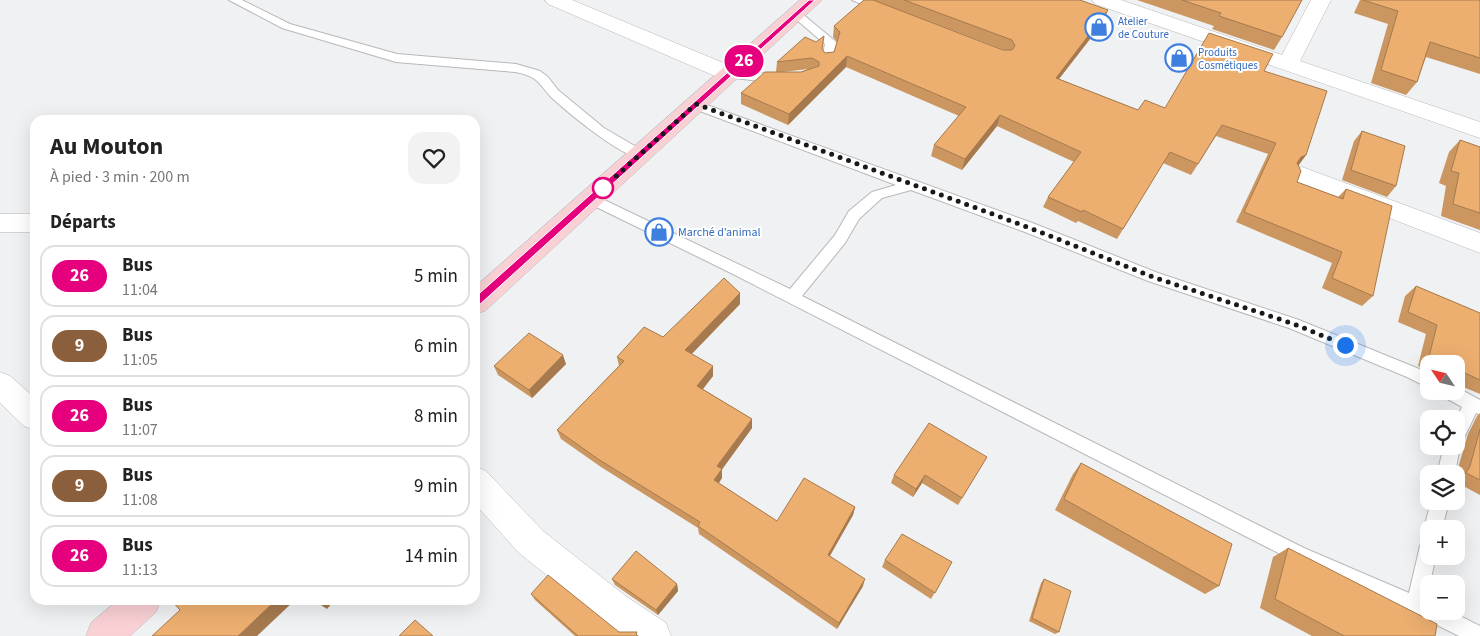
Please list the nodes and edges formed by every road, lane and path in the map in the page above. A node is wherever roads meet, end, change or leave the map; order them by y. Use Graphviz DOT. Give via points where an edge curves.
graph roads {
  1 [pos="234,0"];
  2 [pos="555,0"];
  3 [pos="857,0"];
  4 [pos="1102,0"];
  5 [pos="1321,0"];
  6 [pos="804,7"];
  7 [pos="894,14"];
  8 [pos="828,59"];
  9 [pos="1288,64"];
  10 [pos="730,74"];
  11 [pos="788,78"];
  12 [pos="696,104"];
  13 [pos="1480,130"];
  14 [pos="640,155"];
  15 [pos="1302,175"];
  16 [pos="911,185"];
  17 [pos="591,199"];
  18 [pos="0,223"];
  19 [pos="30,223"];
  20 [pos="1480,243"];
  21 [pos="792,297"];
  22 [pos="480,299"];
  23 [pos="1420,376"];
  24 [pos="0,385"];
  25 [pos="1465,400"];
  26 [pos="1476,406"];
  27 [pos="30,412"];
  28 [pos="1465,423"];
  29 [pos="480,486"];
  30 [pos="138,605"];
  31 [pos="1420,607"];
  32 [pos="1447,620"];
  33 [pos="104,636"];
  34 [pos="653,636"];
  35 [pos="1479,636"];
  1 -- 14 [label="lane" via="286,26 396,58 516,68 536,74 592,125"];
  2 -- 10 [label="street"];
  3 -- 7 [label="lane"];
  4 -- 9 [label="street"];
  5 -- 9 [label="street"];
  6 -- 8 [label="lane" via="831,43"];
  6 -- 10 [label="street"];
  9 -- 13 [label="street"];
  10 -- 11 [label="lane"];
  10 -- 12 [label="street"];
  12 -- 14 [label="street"];
  12 -- 16 [label="lane"];
  14 -- 17 [label="street"];
  15 -- 20 [label="street"];
  16 -- 21 [label="lane" via="877,195 854,215 840,239"];
  16 -- 23 [label="lane" via="1153,277 1294,324"];
  17 -- 21 [label="lane"];
  17 -- 22 [label="street"];
  18 -- 19 [label="street"];
  21 -- 31 [label="lane" via="1298,554"];
  24 -- 27 [label="street"];
  25 -- 26 [label="lane"];
  26 -- 28 [label="lane"];
  29 -- 34 [label="street" via="531,542"];
  30 -- 33 [label="street"];
  32 -- 35 [label="lane"];
}
